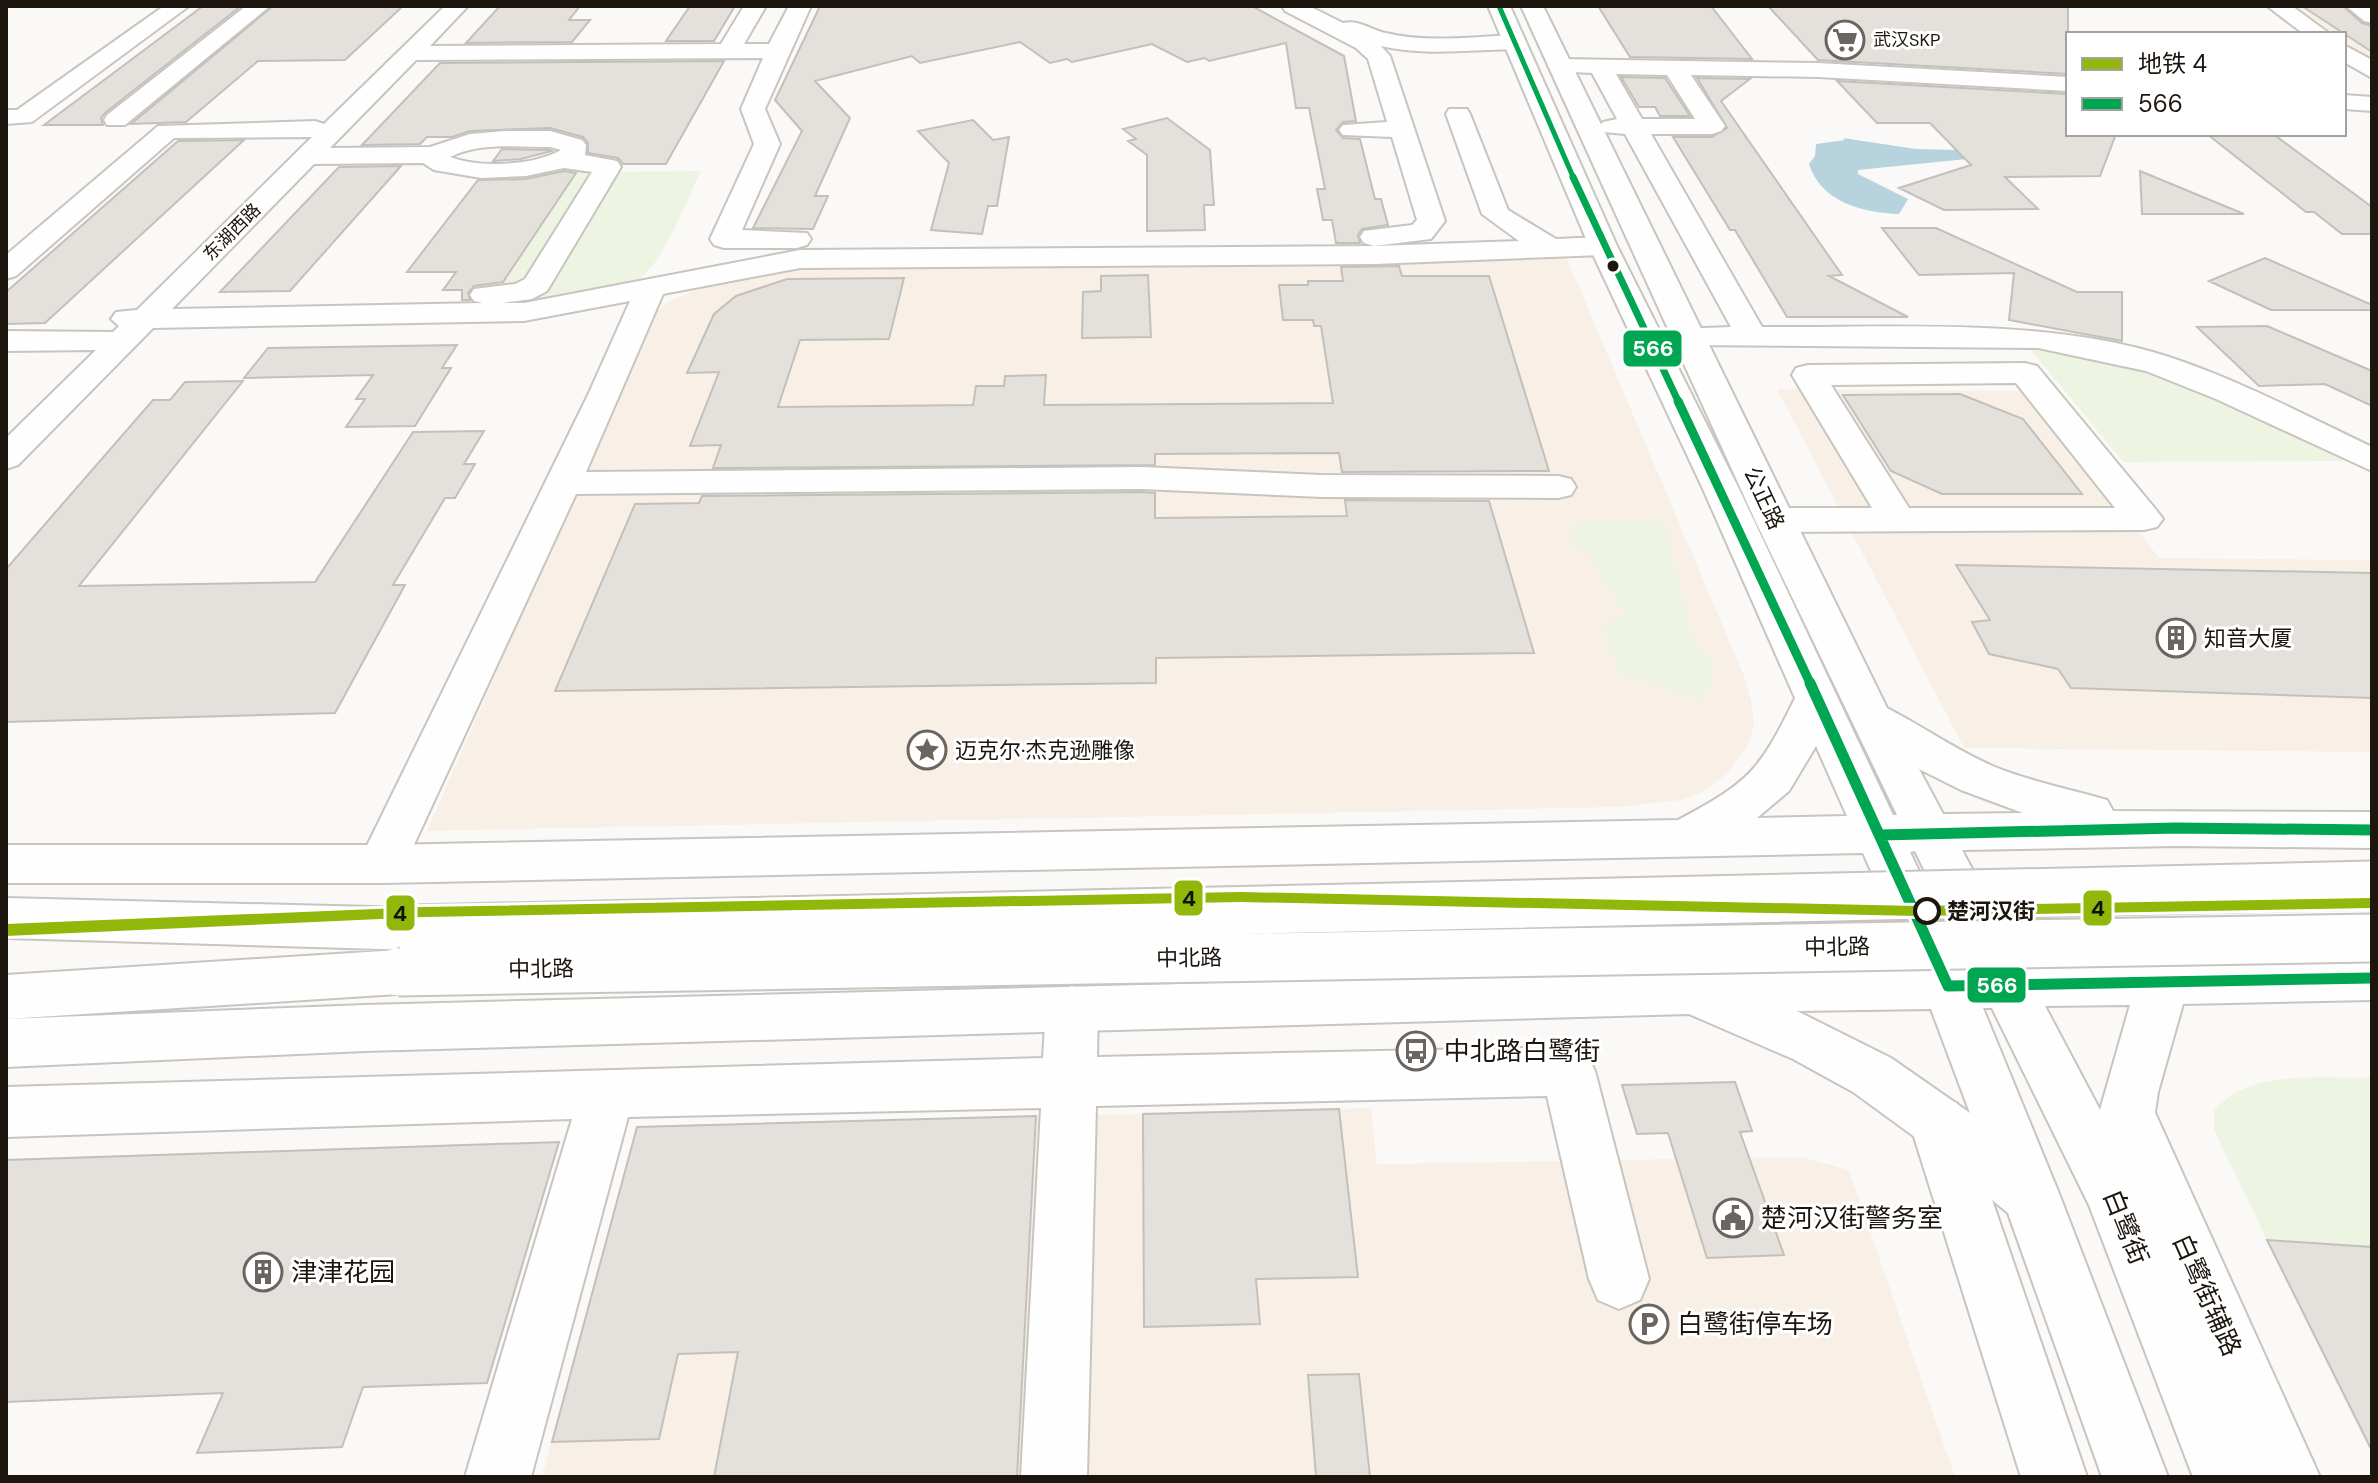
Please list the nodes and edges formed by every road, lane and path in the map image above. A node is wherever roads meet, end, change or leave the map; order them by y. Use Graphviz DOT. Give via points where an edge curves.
graph roads {
  1 [pos="178,6"];
  2 [pos="259,6"];
  3 [pos="438,6"];
  4 [pos="457,6"];
  5 [pos="755,6"];
  6 [pos="800,6"];
  7 [pos="1293,6"];
  8 [pos="1310,6"];
  9 [pos="1499,6"];
  10 [pos="1532,6"];
  11 [pos="2278,6"];
  12 [pos="2357,6"];
  13 [pos="2372,16"];
  14 [pos="2316,32"];
  15 [pos="1514,42"];
  16 [pos="729,51"];
  17 [pos="777,51"];
  18 [pos="411,53"];
  19 [pos="2346,53"];
  20 [pos="1560,66"];
  21 [pos="1600,67"];
  22 [pos="1675,68"];
  23 [pos="2372,71"];
  24 [pos="2066,84"];
  25 [pos="2346,102"];
  26 [pos="2372,104"];
  27 [pos="1458,114"];
  28 [pos="6,117"];
  29 [pos="116,120"];
  30 [pos="1588,127"];
  31 [pos="1635,127"];
  32 [pos="1402,129"];
  33 [pos="1352,130"];
  34 [pos="311,143"];
  35 [pos="1603,246"];
  36 [pos="1552,249"];
  37 [pos="6,270"];
  38 [pos="651,288"];
  39 [pos="136,319"];
  40 [pos="1687,336"];
  41 [pos="1752,337"];
  42 [pos="6,341"];
  43 [pos="6,438"];
  44 [pos="6,458"];
  45 [pos="2372,460"];
  46 [pos="563,483"];
  47 [pos="1558,487"];
  48 [pos="1774,520"];
  49 [pos="1898,520"];
  50 [pos="1816,699"];
  51 [pos="1870,717"];
  52 [pos="2176,828"];
  53 [pos="2372,830"];
  54 [pos="1930,833"];
  55 [pos="1881,835"];
  56 [pos="1680,840"];
  57 [pos="6,864"];
  58 [pos="382,864"];
  59 [pos="2372,885"];
  60 [pos="6,917"];
  61 [pos="2372,938"];
  62 [pos="406,950"];
  63 [pos="2372,978"];
  64 [pos="2163,982"];
  65 [pos="2007,985"];
  66 [pos="1948,986"];
  67 [pos="1693,992"];
  68 [pos="6,997"];
  69 [pos="6,1005"];
  70 [pos="1072,1009"];
  71 [pos="365,1028"];
  72 [pos="6,1043"];
  73 [pos="1069,1082"];
  74 [pos="607,1093"];
  75 [pos="6,1112"];
  76 [pos="2127,1113"];
  77 [pos="1937,1121"];
  78 [pos="2114,1194"];
  79 [pos="2031,1196"];
  80 [pos="1619,1279"];
  81 [pos="498,1477"];
  82 [pos="1054,1477"];
  83 [pos="2054,1477"];
  84 [pos="2135,1477"];
  85 [pos="2226,1477"];
  86 [pos="2287,1477"];
  1 -- 28 [label="main road" via="23,117"];
  2 -- 29 [label="main road"];
  3 -- 34 [label="main road, 东湖西路"];
  4 -- 18 [label="main road, 东湖西路"];
  5 -- 16 [label="main road"];
  6 -- 17 [label="main road"];
  7 -- 32 [label="main road" via="1376,52"];
  8 -- 15 [label="main road" via="1387,40"];
  9 -- 15 [label="main road, 公正路"];
  10 -- 20 [label="main road, 公正路"];
  11 -- 14 [label="main road"];
  12 -- 13 [label="main road"];
  15 -- 35 [label="main road, 公正路"];
  16 -- 17 [label="main road"];
  16 -- 18 [label="main road"];
  17 -- 32 [label="main road" via="753,109 767,144 724,239 1413,235 1426,230 1431,221"];
  18 -- 34 [label="main road, 东湖西路"];
  19 -- 23 [label="main road"];
  20 -- 21 [label="main road"];
  20 -- 30 [label="main road, 公正路"];
  21 -- 22 [label="main road"];
  21 -- 31 [label="main road"];
  22 -- 24 [label="main road"];
  22 -- 31 [label="main road" via="1712,126"];
  25 -- 26 [label="main road"];
  27 -- 36 [label="main road" via="1496,214"];
  30 -- 31 [label="main road"];
  30 -- 40 [label="main road, 公正路"];
  31 -- 41 [label="main road"];
  32 -- 33 [label="main road"];
  34 -- 37 [label="main road" via="167,131"];
  34 -- 39 [label="main road, 东湖西路"];
  34 -- 39 [label="main road, 东湖西路"];
  34 -- 39 [label="main road" via="434,155 439,164 462,168 541,167 565,160 608,167 536,285 521,293"];
  35 -- 36 [label="main road"];
  35 -- 50 [label="main road, 公正路"];
  36 -- 38 [label="main road" via="800,259"];
  38 -- 39 [label="main road" via="504,313"];
  38 -- 46 [label="main road"];
  39 -- 42 [label="main road"];
  39 -- 43 [label="main road, 东湖西路"];
  39 -- 44 [label="main road, 东湖西路"];
  40 -- 41 [label="main road"];
  40 -- 48 [label="main road, 公正路"];
  41 -- 45 [label="main road" via="2038,339 2155,363"];
  46 -- 47 [label="main road" via="1142,478 1322,486"];
  46 -- 58 [label="main road"];
  48 -- 49 [label="main road"];
  48 -- 51 [label="main road, 公正路"];
  49 -- 49 [label="main road" via="2129,520 2144,519 2025,373 1808,375"];
  50 -- 55 [label="main road, 公正路"];
  50 -- 56 [label="main road" via="1781,768 1764,787 1740,808"];
  51 -- 52 [label="main road" via="1924,754 1986,784 2045,804"];
  51 -- 54 [label="main road, 公正路"];
  52 -- 53 [label="main road"];
  52 -- 54 [label="main road"];
  54 -- 55 [label="main road"];
  54 -- 65 [label="main road, 公正路"];
  55 -- 56 [label="main road"];
  55 -- 66 [label="main road, 公正路"];
  56 -- 58 [label="main road"];
  57 -- 58 [label="main road"];
  58 -- 60 [label="main road"];
  59 -- 62 [label="main road, 中北路, bridge"];
  60 -- 62 [label="main road, 中北路"];
  61 -- 62 [label="main road, 中北路, bridge"];
  62 -- 68 [label="main road, 中北路"];
  63 -- 64 [label="main road, 中北路"];
  64 -- 65 [label="main road, 中北路"];
  64 -- 76 [label="main road"];
  65 -- 66 [label="main road, 中北路"];
  65 -- 78 [label="main road, 白鹭街"];
  66 -- 67 [label="main road, 中北路"];
  66 -- 79 [label="main road"];
  67 -- 70 [label="main road, 中北路"];
  67 -- 77 [label="main road" via="1829,1051"];
  69 -- 71 [label="main road"];
  70 -- 71 [label="main road, 中北路"];
  70 -- 73 [label="main road"];
  71 -- 72 [label="main road, 中北路"];
  73 -- 74 [label="main road"];
  73 -- 80 [label="main road" via="1568,1071"];
  73 -- 82 [label="main road"];
  74 -- 75 [label="main road"];
  74 -- 81 [label="main road"];
  76 -- 78 [label="main road"];
  76 -- 86 [label="main road, 白鹭街辅路"];
  77 -- 79 [label="main road"];
  77 -- 83 [label="main road"];
  78 -- 85 [label="main road, 白鹭街"];
  79 -- 84 [label="main road"];
}
